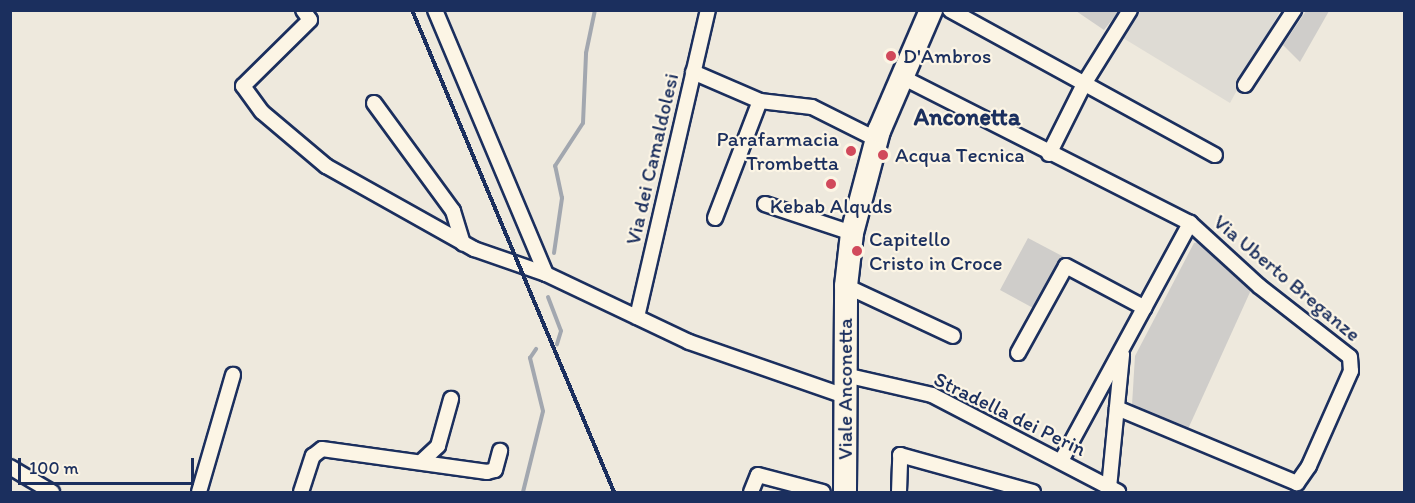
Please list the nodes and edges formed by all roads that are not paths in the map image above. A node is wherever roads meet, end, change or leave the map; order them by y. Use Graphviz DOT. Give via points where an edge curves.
graph roads {
  1 [pos="303,10"];
  2 [pos="435,10"];
  3 [pos="708,10"];
  4 [pos="931,10"];
  5 [pos="950,10"];
  6 [pos="1130,10"];
  7 [pos="1294,10"];
  8 [pos="693,72"];
  9 [pos="900,76"];
  10 [pos="1084,84"];
  11 [pos="1245,85"];
  12 [pos="760,101"];
  13 [pos="374,103"];
  14 [pos="876,139"];
  15 [pos="1049,154"];
  16 [pos="1215,155"];
  17 [pos="765,204"];
  18 [pos="715,218"];
  19 [pos="1190,223"];
  20 [pos="852,233"];
  21 [pos="463,243"];
  22 [pos="546,274"];
  23 [pos="846,286"];
  24 [pos="1145,308"];
  25 [pos="638,317"];
  26 [pos="953,336"];
  27 [pos="1123,349"];
  28 [pos="1018,353"];
  29 [pos="233,375"];
  30 [pos="845,385"];
  31 [pos="451,399"];
  32 [pos="1117,408"];
  33 [pos="500,451"];
  34 [pos="422,461"];
  35 [pos="1061,461"];
  36 [pos="10,467"];
  37 [pos="1114,490"];
  38 [pos="52,492"];
  39 [pos="199,492"];
  40 [pos="300,492"];
  41 [pos="751,492"];
  42 [pos="823,492"];
  43 [pos="845,492"];
  44 [pos="899,492"];
  45 [pos="1033,492"];
  1 -- 21 [label="street" via="310,20 243,87 262,112 326,166"];
  2 -- 22 [label="street"];
  3 -- 8 [label="street, Via dei Camaldolesi"];
  4 -- 9 [label="main road, Viale Anconetta"];
  5 -- 10 [label="street"];
  6 -- 10 [label="street"];
  7 -- 11 [label="street"];
  8 -- 12 [label="street"];
  8 -- 25 [label="street, Via dei Camaldolesi"];
  9 -- 14 [label="main road, Viale Anconetta"];
  9 -- 15 [label="street"];
  10 -- 15 [label="street"];
  10 -- 16 [label="street"];
  12 -- 14 [label="street" via="812,107"];
  12 -- 18 [label="street"];
  13 -- 21 [label="street" via="453,211"];
  14 -- 20 [label="main road, Viale Anconetta"];
  15 -- 19 [label="street"];
  17 -- 20 [label="street"];
  19 -- 24 [label="street"];
  19 -- 32 [label="street, Via Uberto Breganze" via="1259,286 1341,348 1350,357 1351,371 1309,466 1297,483"];
  20 -- 23 [label="main road, Viale Anconetta"];
  21 -- 22 [label="street" via="521,268"];
  22 -- 25 [label="street"];
  23 -- 26 [label="street, Viale Anconetta"];
  23 -- 30 [label="main road, Viale Anconetta"];
  24 -- 27 [label="street"];
  24 -- 28 [label="street" via="1066,266"];
  25 -- 30 [label="street" via="689,342"];
  27 -- 32 [label="street"];
  27 -- 35 [label="street"];
  29 -- 39 [label="street"];
  30 -- 35 [label="street, Stradella dei Perin" via="932,395"];
  30 -- 43 [label="main road, Viale Anconetta"];
  31 -- 34 [label="street" via="438,446"];
  32 -- 37 [label="street"];
  33 -- 34 [label="street" via="495,470 487,472"];
  34 -- 40 [label="street" via="322,449 313,456"];
  35 -- 37 [label="street, Stradella dei Perin"];
  36 -- 38 [label="street"];
  41 -- 42 [label="street" via="758,474"];
  44 -- 45 [label="street" via="900,455"];
}
